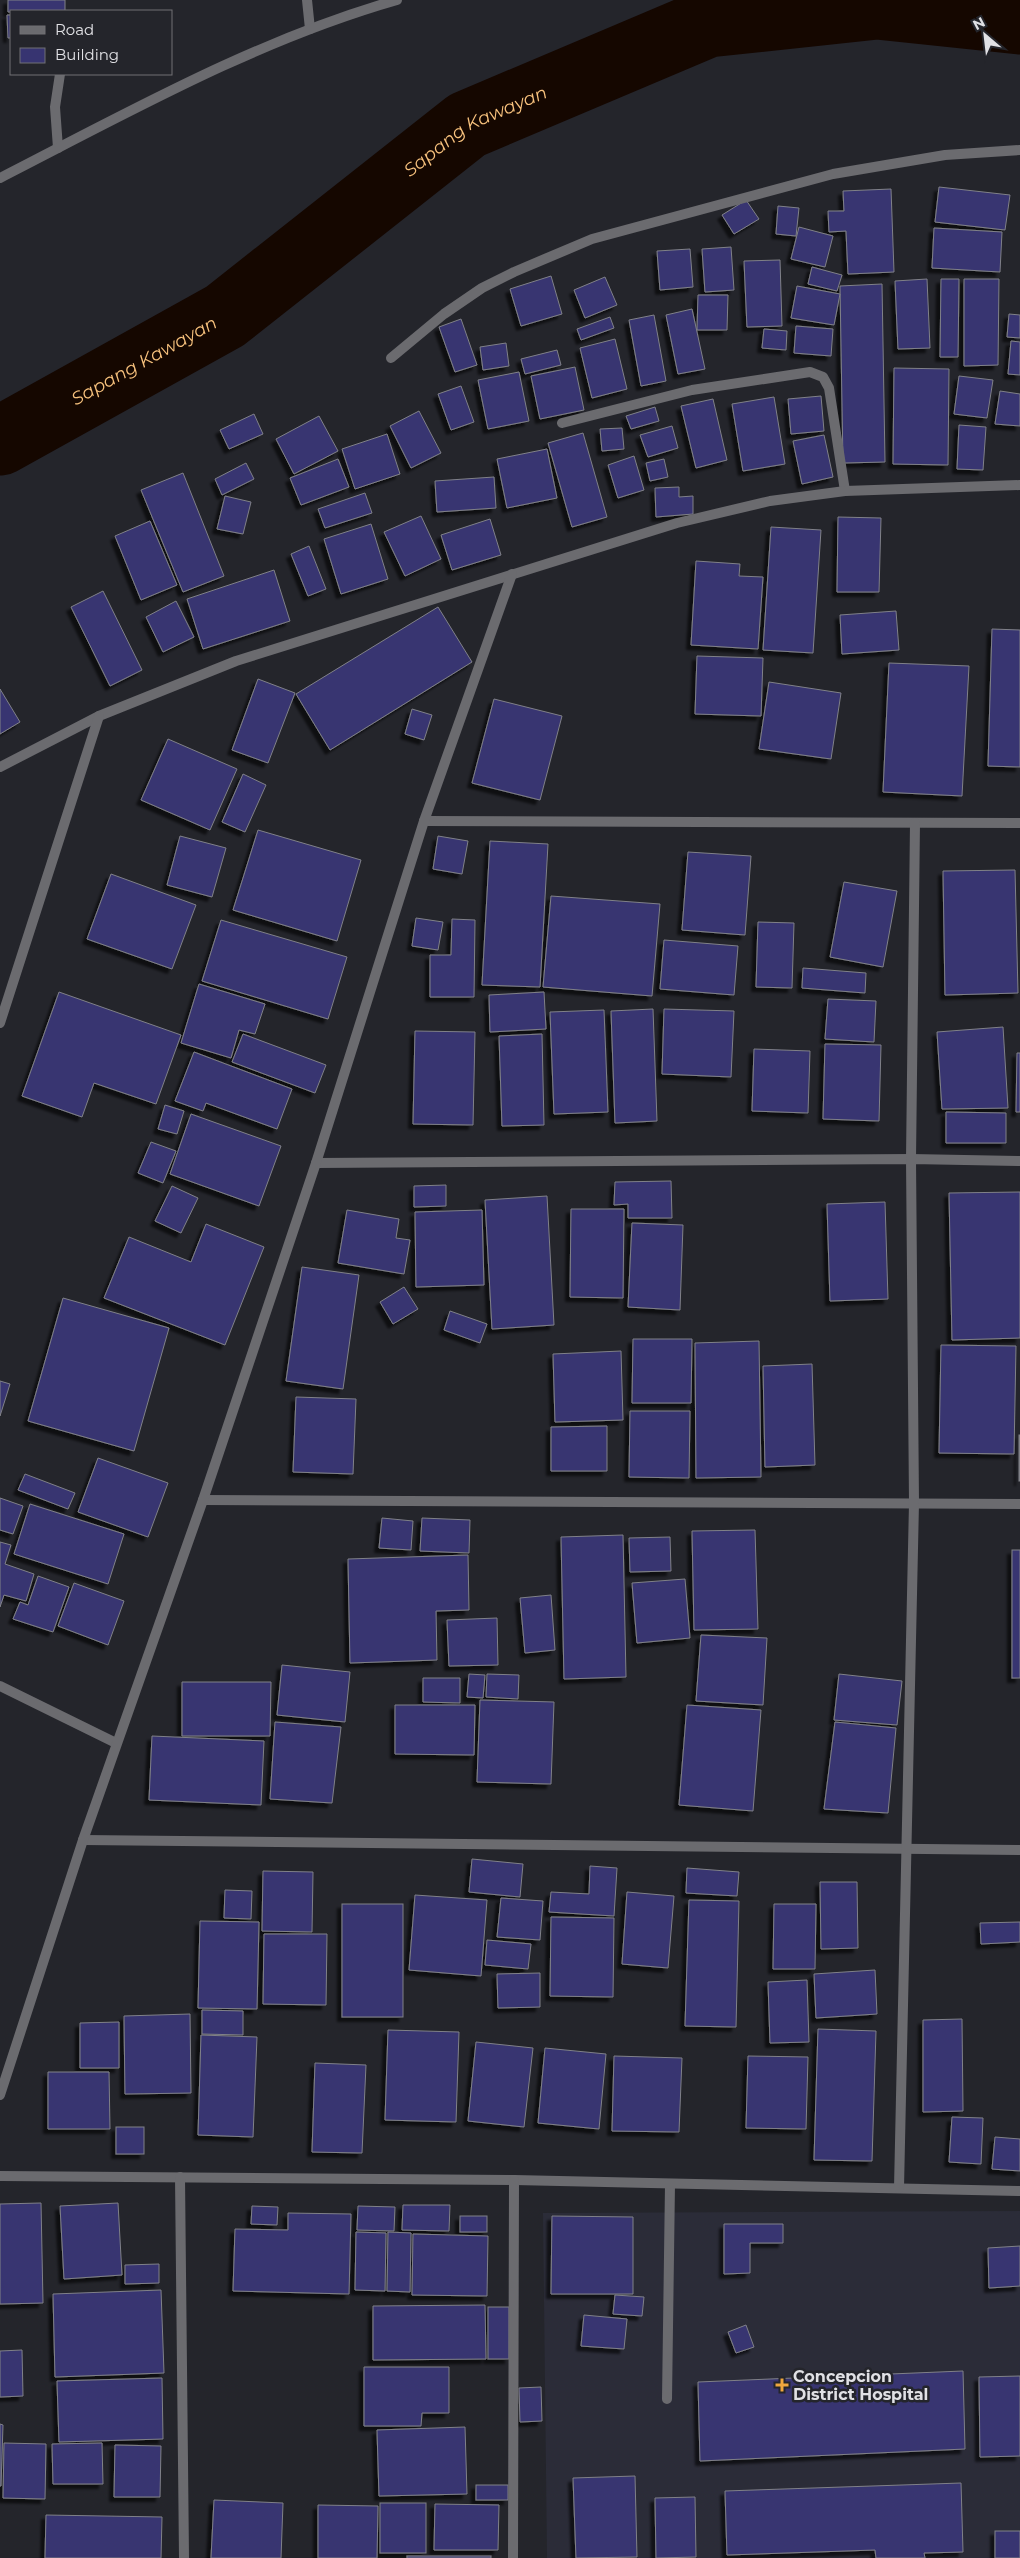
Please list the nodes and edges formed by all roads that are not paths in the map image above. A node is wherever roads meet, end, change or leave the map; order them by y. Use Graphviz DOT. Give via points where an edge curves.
graph roads {
  1 [pos="307,0"];
  2 [pos="398,0"];
  3 [pos="310,29"];
  4 [pos="60,75"];
  5 [pos="58,148"];
  6 [pos="1020,150"];
  7 [pos="0,178"];
  8 [pos="391,358"];
  9 [pos="562,424"];
  10 [pos="1020,485"];
  11 [pos="845,491"];
  12 [pos="512,574"];
  13 [pos="99,716"];
  14 [pos="0,767"];
  15 [pos="424,821"];
  16 [pos="915,823"];
  17 [pos="1020,823"];
  18 [pos="0,1023"];
  19 [pos="911,1159"];
  20 [pos="1020,1161"];
  21 [pos="316,1163"];
  22 [pos="203,1500"];
  23 [pos="914,1502"];
  24 [pos="1020,1504"];
  25 [pos="0,1686"];
  26 [pos="116,1743"];
  27 [pos="83,1840"];
  28 [pos="905,1848"];
  29 [pos="1020,1850"];
  30 [pos="0,2095"];
  31 [pos="0,2176"];
  32 [pos="180,2177"];
  33 [pos="514,2180"];
  34 [pos="670,2184"];
  35 [pos="899,2188"];
  36 [pos="1020,2191"];
  37 [pos="667,2399"];
  38 [pos="184,2558"];
  39 [pos="513,2558"];
  1 -- 3 [label="street"];
  2 -- 3 [label="street"];
  3 -- 5 [label="street" via="229,62"];
  4 -- 5 [label="street" via="55,107"];
  5 -- 7 [label="street"];
  6 -- 8 [label="street" via="945,155 833,174 592,239 482,288 444,314"];
  9 -- 11 [label="street" via="692,390 810,372 823,377 830,388"];
  10 -- 11 [label="street"];
  11 -- 12 [label="street" via="770,501 676,523"];
  12 -- 13 [label="street" via="236,661"];
  12 -- 15 [label="street"];
  13 -- 14 [label="street"];
  13 -- 18 [label="street"];
  15 -- 16 [label="street"];
  15 -- 21 [label="street"];
  16 -- 17 [label="street"];
  16 -- 19 [label="street"];
  19 -- 20 [label="street"];
  19 -- 21 [label="street"];
  19 -- 23 [label="street"];
  21 -- 22 [label="street"];
  22 -- 23 [label="street"];
  22 -- 26 [label="street"];
  23 -- 24 [label="street"];
  23 -- 28 [label="street"];
  25 -- 26 [label="street"];
  26 -- 27 [label="street"];
  27 -- 28 [label="street"];
  27 -- 30 [label="street"];
  28 -- 29 [label="street"];
  28 -- 35 [label="street"];
  31 -- 32 [label="street"];
  32 -- 33 [label="street"];
  32 -- 38 [label="street"];
  33 -- 34 [label="street"];
  33 -- 39 [label="street"];
  34 -- 35 [label="street"];
  34 -- 37 [label="street"];
  35 -- 36 [label="street"];
}
